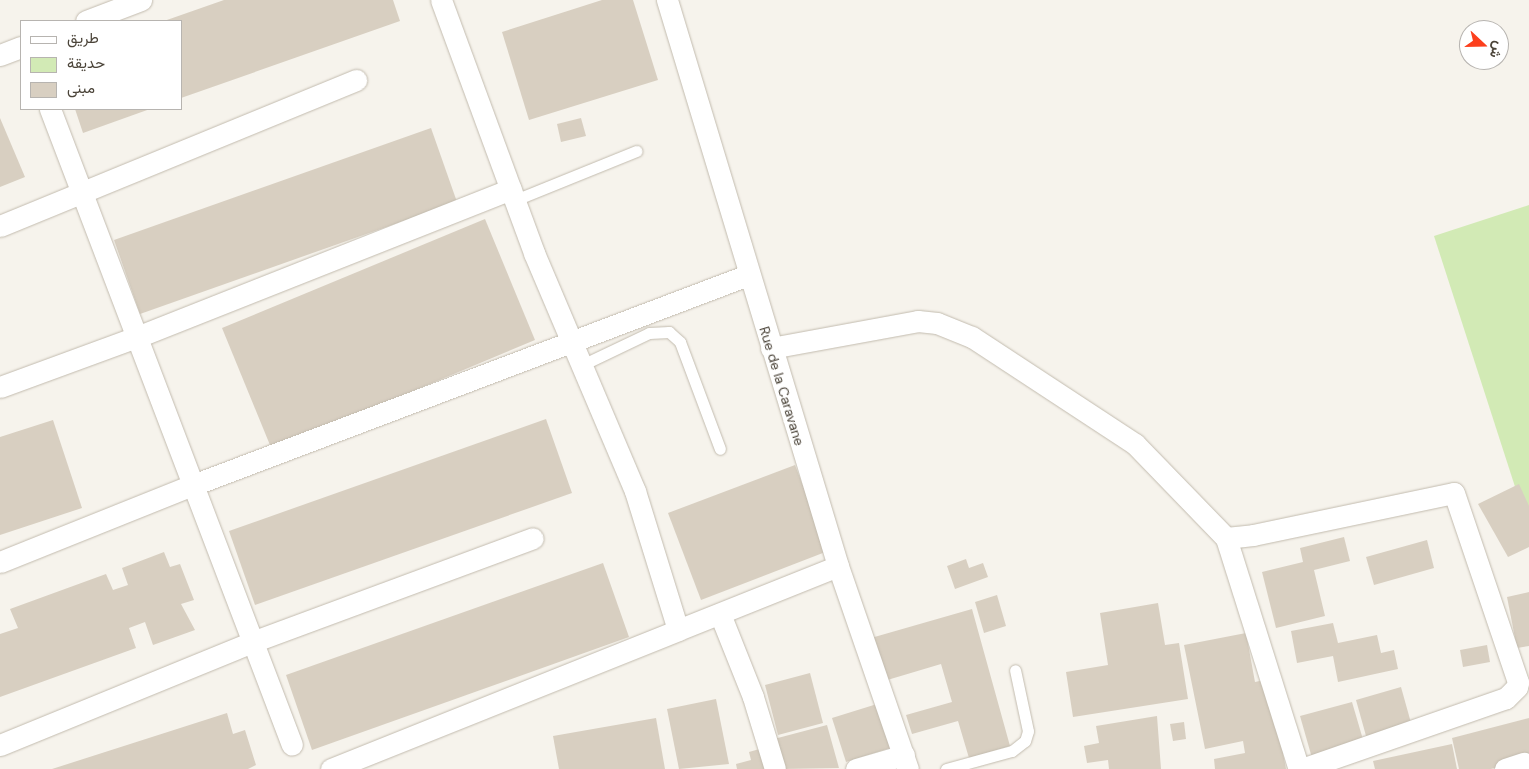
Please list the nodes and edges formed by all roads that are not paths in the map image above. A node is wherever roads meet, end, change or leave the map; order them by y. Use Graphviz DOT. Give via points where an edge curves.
graph roads {
  1 [pos="141,0"];
  2 [pos="441,0"];
  3 [pos="667,0"];
  4 [pos="89,20"];
  5 [pos="20,46"];
  6 [pos="0,55"];
  7 [pos="356,80"];
  8 [pos="50,110"];
  9 [pos="636,151"];
  10 [pos="82,193"];
  11 [pos="513,195"];
  12 [pos="0,226"];
  13 [pos="748,275"];
  14 [pos="138,337"];
  15 [pos="572,342"];
  16 [pos="771,348"];
  17 [pos="582,365"];
  18 [pos="0,387"];
  19 [pos="720,449"];
  20 [pos="193,485"];
  21 [pos="533,538"];
  22 [pos="1226,538"];
  23 [pos="0,562"];
  24 [pos="838,566"];
  25 [pos="720,614"];
  26 [pos="678,630"];
  27 [pos="255,641"];
  28 [pos="1015,670"];
  29 [pos="0,745"];
  30 [pos="292,745"];
  31 [pos="906,762"];
  32 [pos="331,769"];
  33 [pos="775,769"];
  34 [pos="856,769"];
  35 [pos="946,769"];
  36 [pos="1300,769"];
  1 -- 4 [label="street"];
  2 -- 11 [label="street"];
  3 -- 13 [label="street, Rue de la Caravane"];
  5 -- 6 [label="street"];
  7 -- 10 [label="street"];
  8 -- 10 [label="street"];
  9 -- 11 [label="lane"];
  10 -- 12 [label="street"];
  10 -- 14 [label="street"];
  11 -- 14 [label="street"];
  11 -- 15 [label="street"];
  13 -- 15 [label="street"];
  13 -- 16 [label="street, Rue de la Caravane"];
  14 -- 18 [label="street"];
  14 -- 20 [label="street"];
  15 -- 17 [label="street"];
  15 -- 20 [label="street"];
  16 -- 22 [label="street" via="918,321 937,323 972,337 1135,444"];
  16 -- 24 [label="street, Rue de la Caravane"];
  17 -- 19 [label="lane" via="649,333 669,332 680,342"];
  17 -- 26 [label="street" via="635,490"];
  20 -- 23 [label="street"];
  20 -- 27 [label="street"];
  21 -- 27 [label="street"];
  22 -- 36 [label="street"];
  22 -- 36 [label="street" via="1454,493 1518,682 1506,698"];
  24 -- 25 [label="street"];
  24 -- 31 [label="street, Rue de la Caravane"];
  25 -- 26 [label="street"];
  25 -- 33 [label="street" via="753,697"];
  26 -- 32 [label="street"];
  27 -- 29 [label="street"];
  27 -- 30 [label="street"];
  28 -- 35 [label="lane" via="1028,731 1025,741 1012,751"];
  31 -- 34 [label="street"];
}
